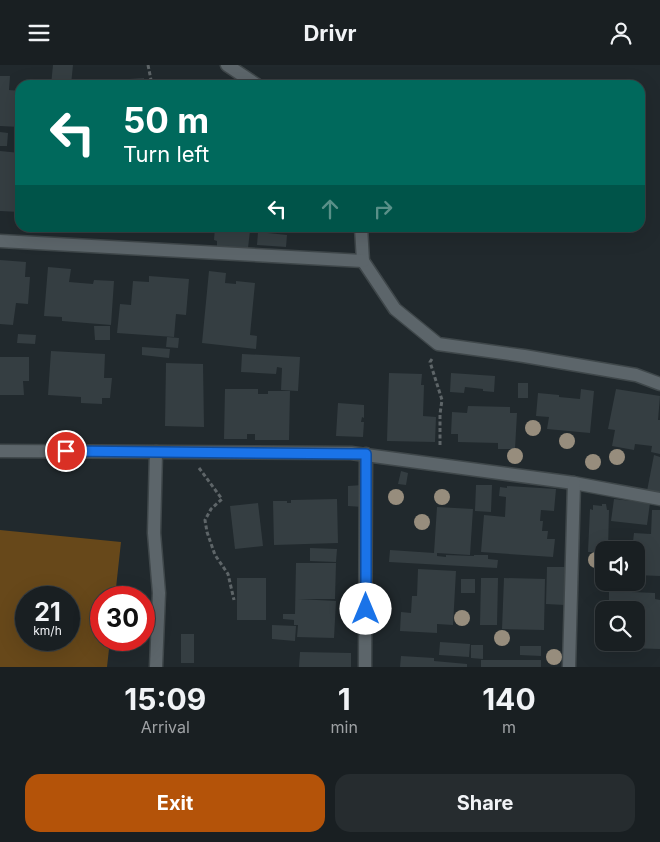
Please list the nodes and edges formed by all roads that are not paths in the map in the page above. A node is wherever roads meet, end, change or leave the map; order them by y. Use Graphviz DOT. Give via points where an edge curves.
graph roads {
  1 [pos="227,65"];
  2 [pos="250,80"];
  3 [pos="361,232"];
  4 [pos="0,241"];
  5 [pos="363,261"];
  6 [pos="660,384"];
  7 [pos="0,451"];
  8 [pos="156,452"];
  9 [pos="366,454"];
  10 [pos="574,483"];
  11 [pos="660,499"];
  12 [pos="156,667"];
  13 [pos="365,667"];
  14 [pos="569,667"];
  1 -- 2 [label="street"];
  3 -- 5 [label="street"];
  4 -- 5 [label="street"];
  5 -- 6 [label="street" via="395,309 438,344 636,375"];
  7 -- 8 [label="street"];
  8 -- 9 [label="street"];
  8 -- 12 [label="street" via="154,533 159,593"];
  9 -- 10 [label="street"];
  9 -- 13 [label="street"];
  10 -- 11 [label="street"];
  10 -- 14 [label="street"];
}
